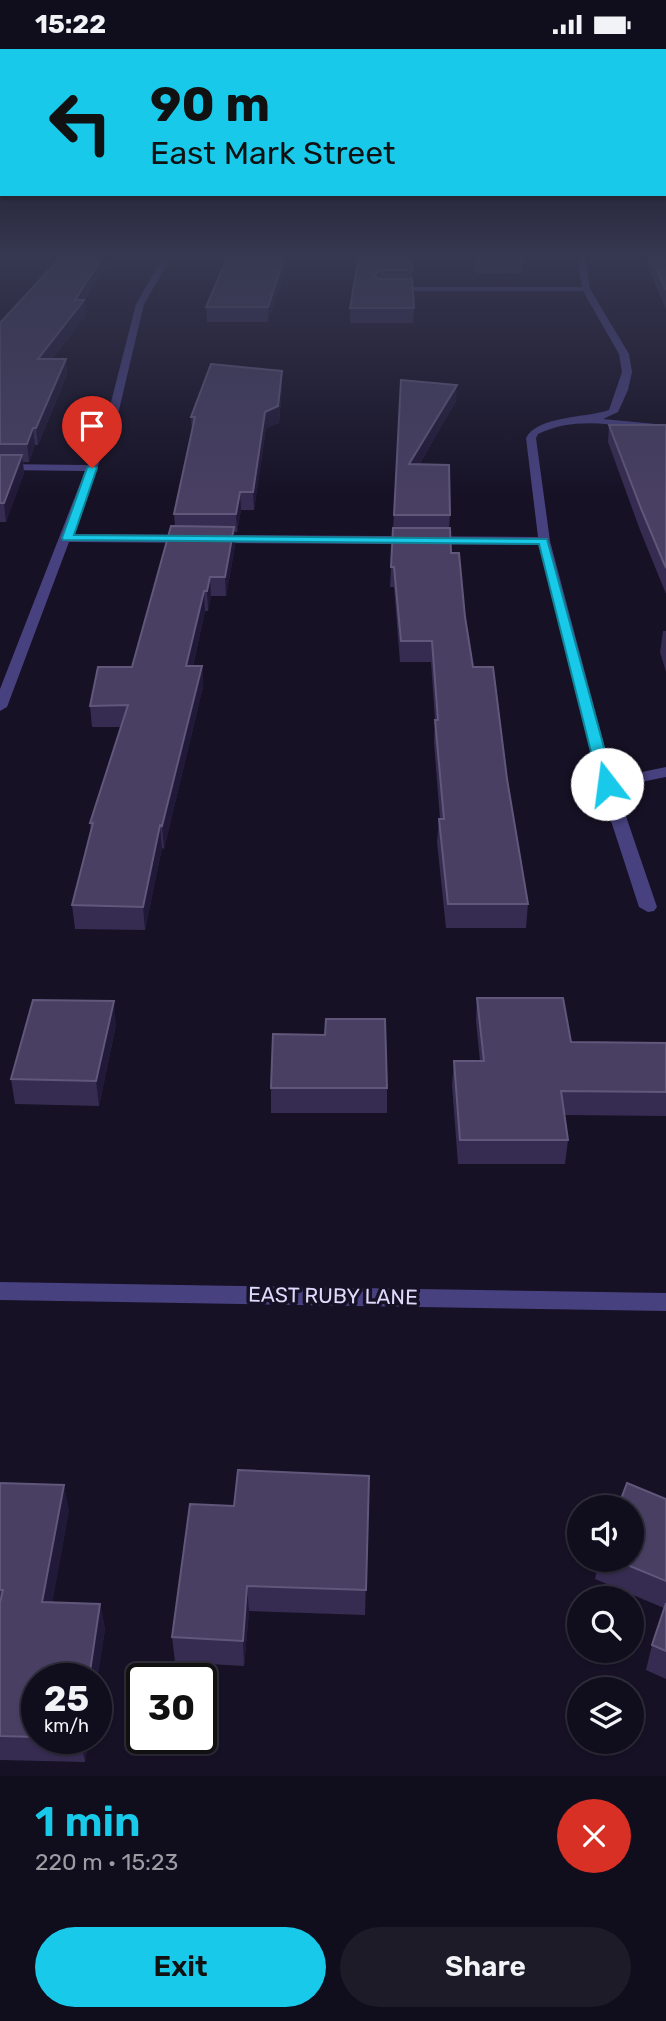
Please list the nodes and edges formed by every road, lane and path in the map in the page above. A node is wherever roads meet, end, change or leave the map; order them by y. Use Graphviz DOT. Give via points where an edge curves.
graph roads {
  1 [pos="130,337"];
  2 [pos="615,337"];
  3 [pos="587,420"];
  4 [pos="666,428"];
  5 [pos="0,467"];
  6 [pos="92,468"];
  7 [pos="67,538"];
  8 [pos="544,541"];
  9 [pos="0,707"];
  10 [pos="666,772"];
  11 [pos="607,784"];
  12 [pos="648,907"];
  13 [pos="0,1291"];
  14 [pos="666,1301"];
  1 -- 6 [label="street" via="122,385"];
  2 -- 3 [label="street" via="626,372 624,390 613,412"];
  3 -- 4 [label="street"];
  3 -- 8 [label="street" via="543,427 532,434"];
  5 -- 6 [label="street"];
  6 -- 7 [label="street"];
  7 -- 8 [label="street"];
  7 -- 9 [label="street"];
  8 -- 11 [label="street"];
  10 -- 11 [label="street"];
  11 -- 12 [label="street"];
  13 -- 14 [label="street, EAST RUBY LANE"];
}
